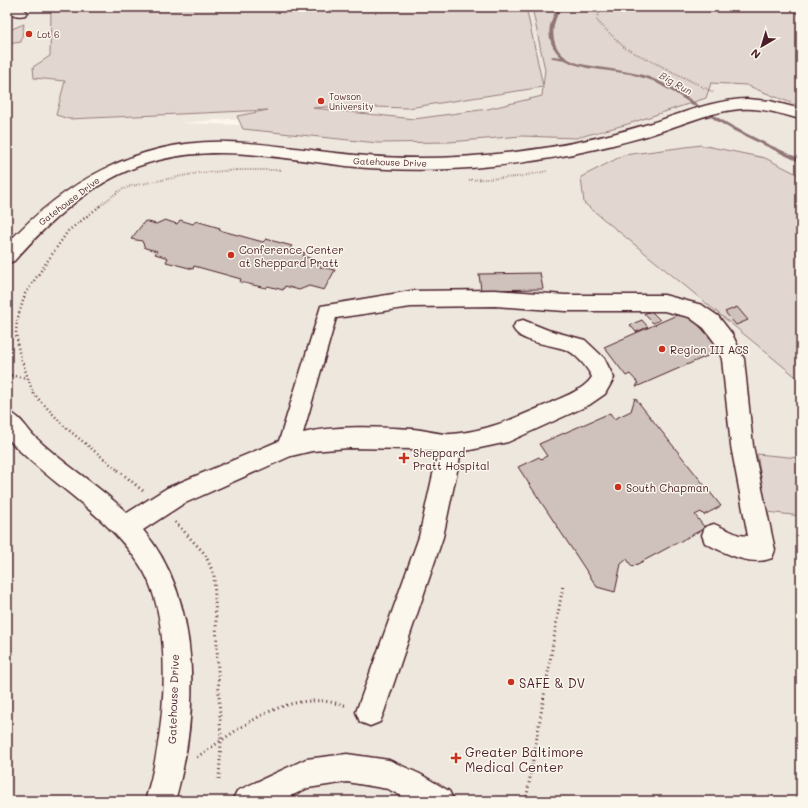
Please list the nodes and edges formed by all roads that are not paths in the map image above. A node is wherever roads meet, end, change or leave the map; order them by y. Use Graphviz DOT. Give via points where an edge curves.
graph roads {
  1 [pos="801,114"];
  2 [pos="7,256"];
  3 [pos="523,328"];
  4 [pos="7,420"];
  5 [pos="451,444"];
  6 [pos="288,447"];
  7 [pos="125,528"];
  8 [pos="714,535"];
  9 [pos="359,709"];
  10 [pos="160,801"];
  11 [pos="248,801"];
  12 [pos="439,801"];
  1 -- 2 [label="street, Gatehouse Drive" via="769,106 739,104 561,152 454,163 407,164 347,160 225,146 171,150 139,159 97,180 43,220"];
  3 -- 5 [label="street" via="544,337 578,346 596,364 603,378 597,388 581,399 500,435"];
  4 -- 7 [label="street, Gatehouse Drive" via="26,444"];
  5 -- 6 [label="street" via="412,438 348,438 312,441"];
  5 -- 9 [label="street" via="431,537"];
  6 -- 7 [label="street" via="180,494"];
  6 -- 8 [label="street" via="328,312 412,300 495,298 565,303 664,303 695,311 711,322 725,340 733,359 742,446 763,550 737,546"];
  7 -- 10 [label="street, Gatehouse Drive" via="157,572 171,615 176,677 171,758"];
  11 -- 12 [label="street" via="306,774 347,768 389,775"];
}
